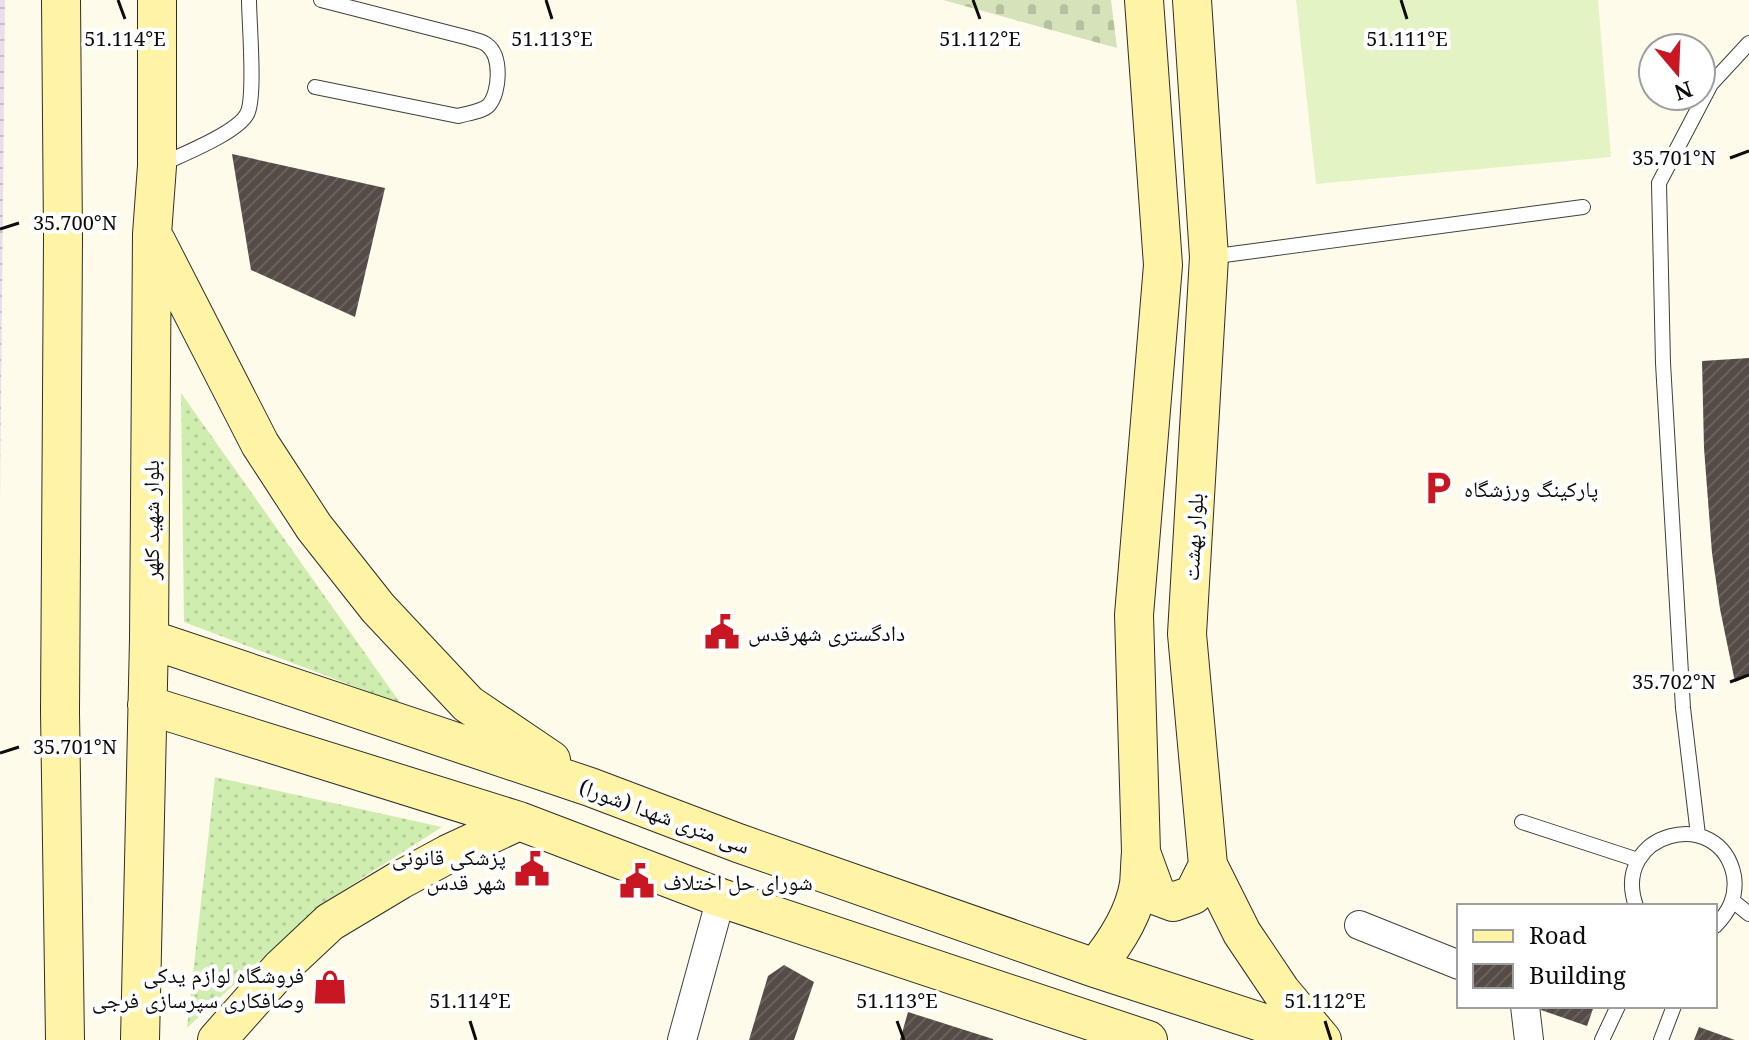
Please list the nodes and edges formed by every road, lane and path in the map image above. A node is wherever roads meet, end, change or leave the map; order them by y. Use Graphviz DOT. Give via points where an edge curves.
graph roads {
  1 [pos="61,0"];
  2 [pos="157,0"];
  3 [pos="249,0"];
  4 [pos="321,0"];
  5 [pos="1144,0"];
  6 [pos="1192,0"];
  7 [pos="1749,43"];
  8 [pos="315,87"];
  9 [pos="157,166"];
  10 [pos="1583,207"];
  11 [pos="152,234"];
  12 [pos="1163,265"];
  13 [pos="1208,265"];
  14 [pos="149,639"];
  15 [pos="147,705"];
  16 [pos="590,787"];
  17 [pos="519,821"];
  18 [pos="1522,822"];
  19 [pos="1698,835"];
  20 [pos="738,843"];
  21 [pos="1141,852"];
  22 [pos="1638,860"];
  23 [pos="1208,865"];
  24 [pos="721,898"];
  25 [pos="1733,901"];
  26 [pos="1635,904"];
  27 [pos="1749,914"];
  28 [pos="1717,924"];
  29 [pos="1359,925"];
  30 [pos="1457,964"];
  31 [pos="1095,968"];
  32 [pos="1525,1008"];
  33 [pos="1617,1008"];
  34 [pos="1673,1008"];
  35 [pos="65,1040"];
  36 [pos="140,1040"];
  37 [pos="217,1040"];
  38 [pos="682,1040"];
  39 [pos="1148,1040"];
  40 [pos="1316,1040"];
  41 [pos="1322,1040"];
  42 [pos="1529,1040"];
  43 [pos="1602,1040"];
  44 [pos="1661,1040"];
  1 -- 35 [label="main road"];
  2 -- 9 [label="main road, بلوار شهید کلهر"];
  3 -- 9 [label="lane" via="247,114 227,133"];
  4 -- 8 [label="lane" via="487,45 499,72 490,104 458,116"];
  5 -- 12 [label="main road"];
  6 -- 13 [label="main road, بلوار بهشت"];
  7 -- 19 [label="lane" via="1711,84 1659,183 1663,363 1682,693"];
  9 -- 11 [label="main road, بلوار شهید کلهر"];
  10 -- 13 [label="lane"];
  11 -- 14 [label="main road, بلوار شهید کلهر"];
  11 -- 16 [label="main road" via="260,444 314,527 378,608 468,704"];
  12 -- 13 [label="main road"];
  12 -- 21 [label="main road" via="1134,615"];
  13 -- 23 [label="main road, بلوار بهشت" via="1187,634"];
  14 -- 15 [label="main road, بلوار شهید کلهر"];
  14 -- 16 [label="main road, سی متری شهدا (شورا)"];
  15 -- 17 [label="main road"];
  15 -- 36 [label="main road, بلوار شهید کلهر"];
  16 -- 20 [label="main road, سی متری شهدا (شورا)"];
  17 -- 24 [label="main road"];
  17 -- 37 [label="main road" via="448,854 330,922"];
  18 -- 22 [label="lane"];
  19 -- 22 [label="lane" via="1663,837"];
  19 -- 25 [label="lane" via="1725,854 1735,884"];
  20 -- 24 [label="main road"];
  20 -- 31 [label="main road, سی متری شهدا (شورا)"];
  21 -- 23 [label="main road" via="1157,896 1173,902 1193,895"];
  21 -- 31 [label="main road" via="1139,885 1129,914"];
  22 -- 26 [label="lane" via="1632,876"];
  23 -- 41 [label="main road, بلوار بهشت" via="1242,933"];
  24 -- 38 [label="street"];
  24 -- 39 [label="main road"];
  25 -- 27 [label="lane"];
  25 -- 28 [label="lane"];
  29 -- 30 [label="street"];
  31 -- 40 [label="main road, سی متری شهدا (شورا)"];
  32 -- 42 [label="street"];
  33 -- 43 [label="lane"];
  34 -- 44 [label="lane"];
}
